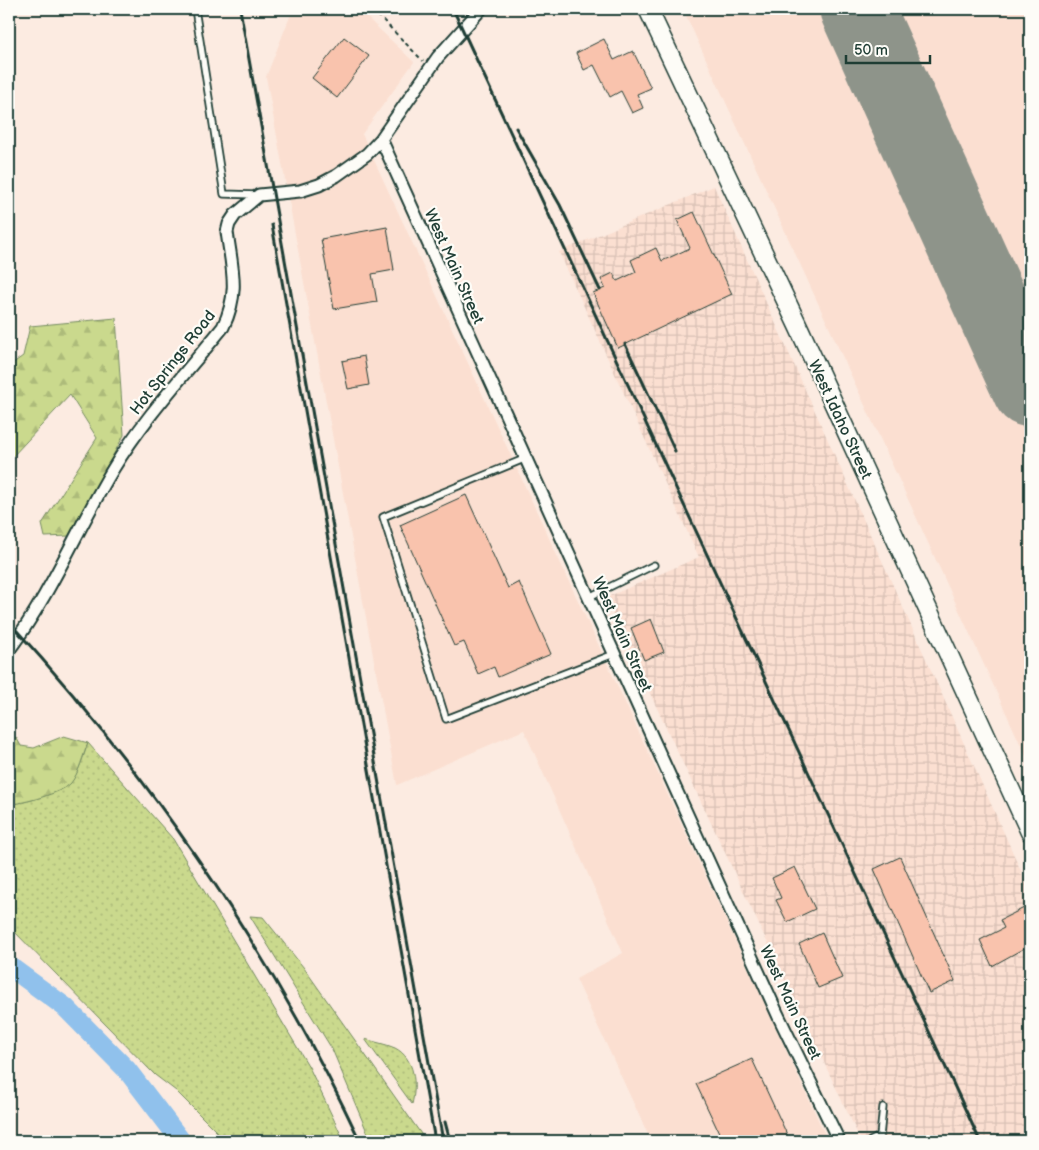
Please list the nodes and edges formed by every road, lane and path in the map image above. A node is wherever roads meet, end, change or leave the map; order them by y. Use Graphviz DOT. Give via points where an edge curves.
graph roads {
  1 [pos="195,9"];
  2 [pos="372,9"];
  3 [pos="481,9"];
  4 [pos="648,9"];
  5 [pos="430,68"];
  6 [pos="381,139"];
  7 [pos="259,195"];
  8 [pos="524,459"];
  9 [pos="654,565"];
  10 [pos="589,597"];
  11 [pos="9,650"];
  12 [pos="614,654"];
  13 [pos="1030,832"];
  14 [pos="883,1107"];
  15 [pos="839,1141"];
  16 [pos="870,1141"];
  1 -- 7 [label="lane" via="224,194"];
  2 -- 5 [label="path"];
  3 -- 5 [label="street"];
  4 -- 13 [label="main road, West Idaho Street" via="799,328"];
  5 -- 6 [label="street"];
  6 -- 7 [label="street" via="351,166 319,185 300,191"];
  6 -- 8 [label="street, West Main Street"];
  7 -- 11 [label="street, Hot Springs Road" via="229,224 227,232 234,297 232,310 223,327 140,429 114,469 29,624"];
  8 -- 10 [label="street, West Main Street"];
  8 -- 12 [label="lane" via="384,517 446,720"];
  9 -- 10 [label="lane"];
  10 -- 12 [label="street, West Main Street"];
  12 -- 15 [label="street, West Main Street" via="778,1015"];
  14 -- 16 [label="lane" via="880,1136"];
}
